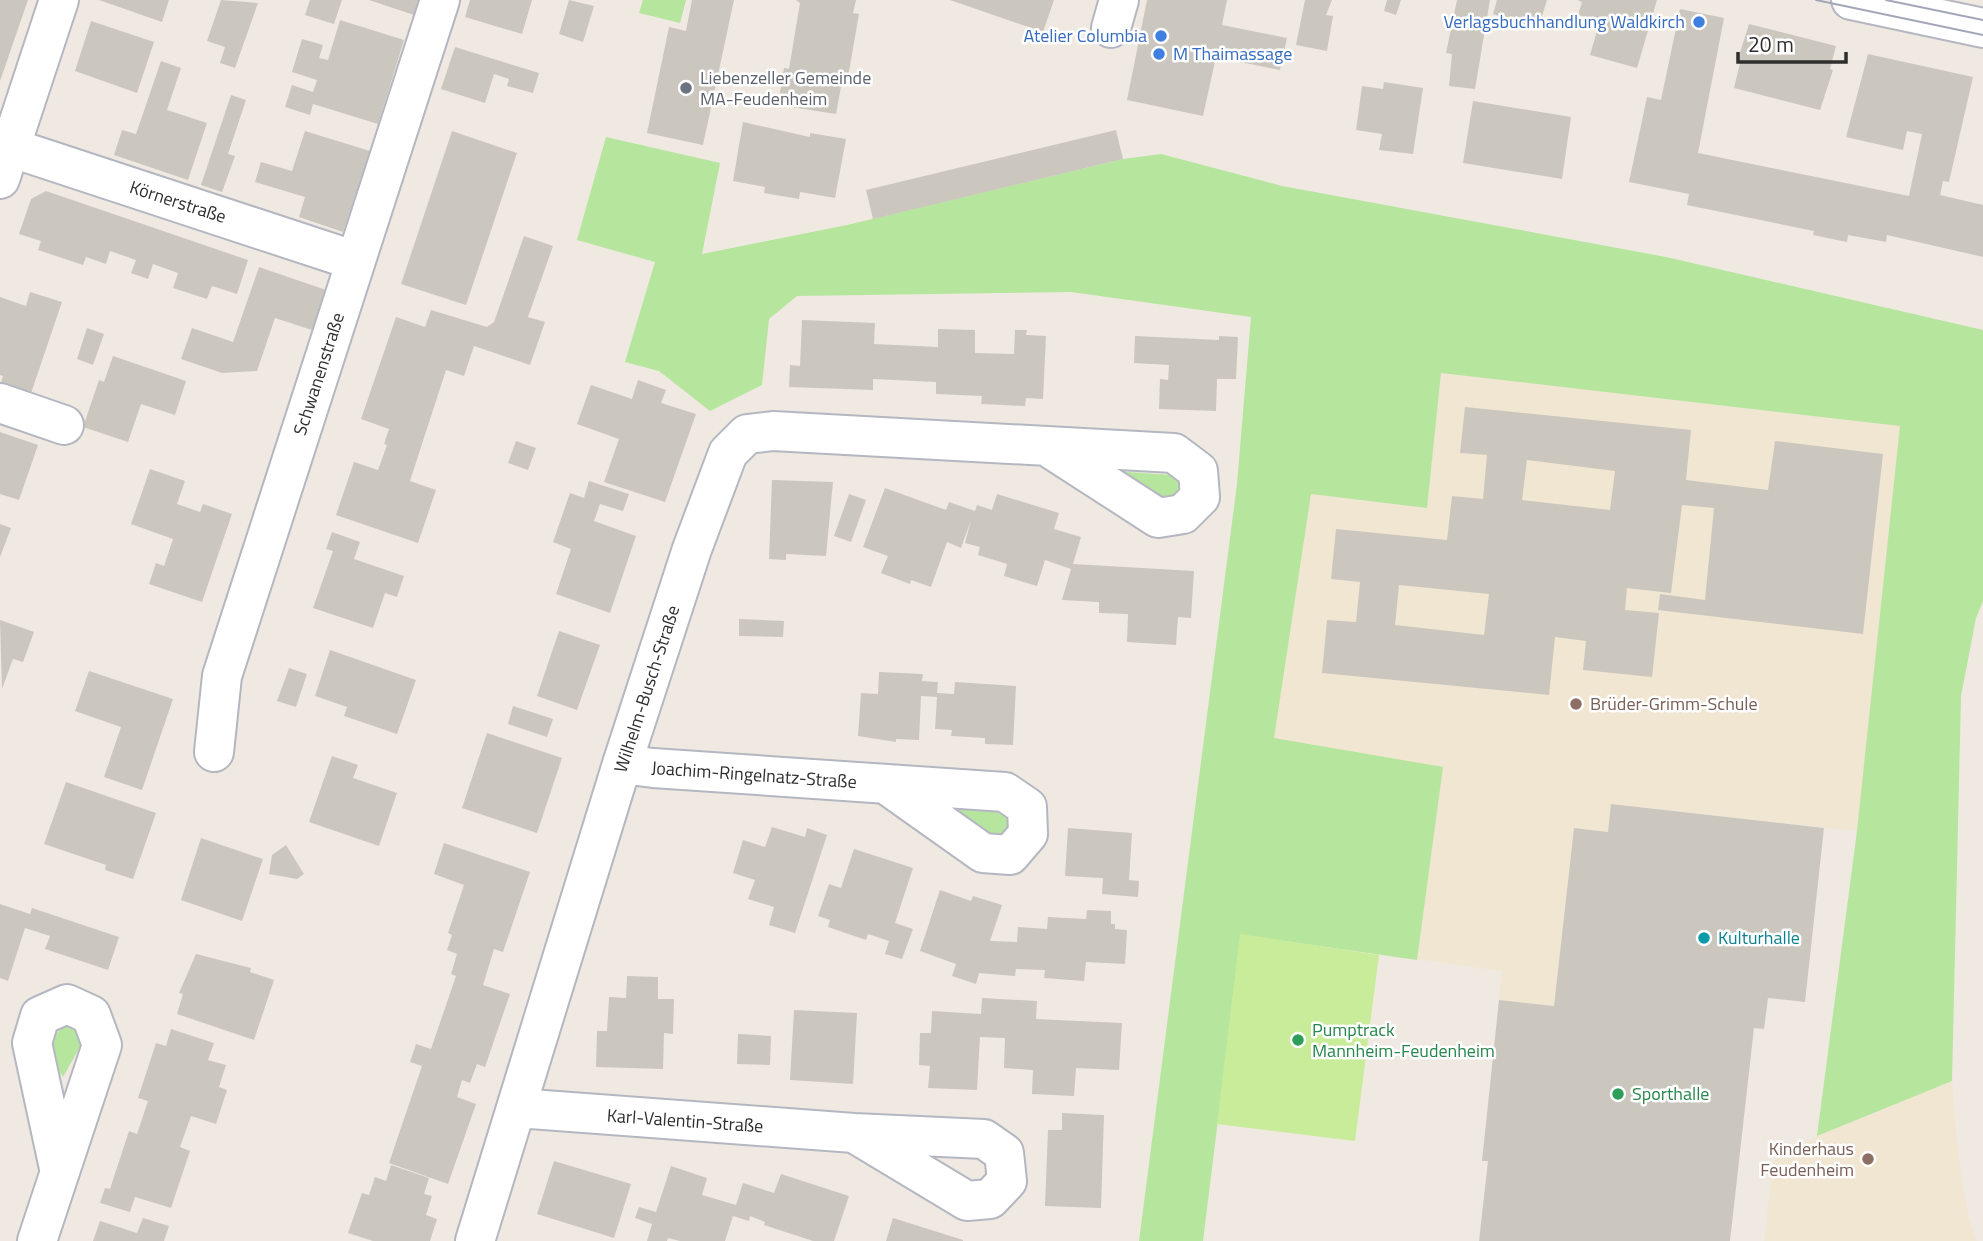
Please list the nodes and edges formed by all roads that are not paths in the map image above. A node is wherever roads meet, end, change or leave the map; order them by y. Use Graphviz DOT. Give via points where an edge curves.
graph roads {
  1 [pos="60,0"];
  2 [pos="440,0"];
  3 [pos="1851,0"];
  4 [pos="1983,28"];
  5 [pos="3,156"];
  6 [pos="356,261"];
  7 [pos="0,403"];
  8 [pos="64,425"];
  9 [pos="1048,447"];
  10 [pos="214,752"];
  11 [pos="622,764"];
  12 [pos="887,785"];
  13 [pos="517,1108"];
  14 [pos="854,1133"];
  15 [pos="59,1168"];
  16 [pos="37,1241"];
  17 [pos="475,1241"];
  1 -- 5 [label="street"];
  2 -- 6 [label="street, Schwanenstraße"];
  3 -- 4 [label="street"];
  5 -- 6 [label="street, Körnerstraße"];
  6 -- 10 [label="street, Schwanenstraße" via="222,676"];
  7 -- 8 [label="street"];
  9 -- 11 [label="street, Wilhelm-Busch-Straße" via="773,431 747,434 728,453"];
  11 -- 12 [label="street, Joachim-Ringelnatz-Straße"];
  11 -- 13 [label="street, Wilhelm-Busch-Straße"];
  13 -- 14 [label="street, Karl-Valentin-Straße"];
  13 -- 17 [label="street, Wilhelm-Busch-Straße"];
  15 -- 16 [label="street"];
}
